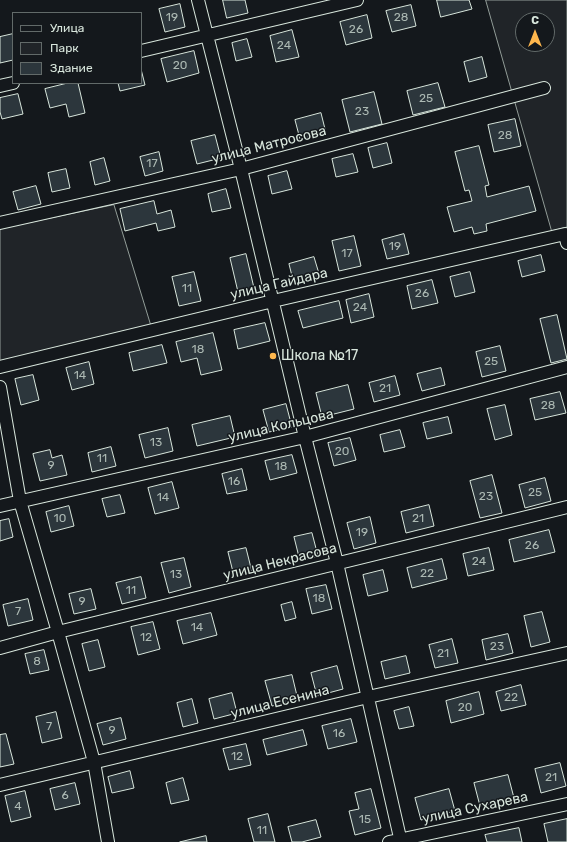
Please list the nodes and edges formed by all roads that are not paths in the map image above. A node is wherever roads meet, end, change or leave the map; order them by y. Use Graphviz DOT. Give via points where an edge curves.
graph roads {
  1 [pos="198,0"];
  2 [pos="357,0"];
  3 [pos="207,35"];
  4 [pos="142,51"];
  5 [pos="12,83"];
  6 [pos="0,86"];
  7 [pos="544,88"];
  8 [pos="241,169"];
  9 [pos="0,223"];
  10 [pos="566,239"];
  11 [pos="273,301"];
  12 [pos="0,367"];
  13 [pos="567,367"];
  14 [pos="0,387"];
  15 [pos="305,437"];
  16 [pos="20,501"];
  17 [pos="0,506"];
  18 [pos="567,507"];
  19 [pos="337,563"];
  20 [pos="58,632"];
  21 [pos="0,648"];
  22 [pos="567,653"];
  23 [pos="368,697"];
  24 [pos="94,762"];
  25 [pos="0,785"];
  26 [pos="567,804"];
  27 [pos="396,841"];
  28 [pos="108,842"];
  1 -- 3 [label="street"];
  2 -- 3 [label="street"];
  3 -- 4 [label="street"];
  3 -- 8 [label="street"];
  5 -- 6 [label="street"];
  7 -- 8 [label="street, улица Матросова"];
  8 -- 9 [label="street, улица Матросова"];
  8 -- 11 [label="street"];
  10 -- 11 [label="street, улица Гайдара"];
  11 -- 12 [label="street, улица Гайдара"];
  11 -- 15 [label="street"];
  13 -- 15 [label="street, улица Кольцова"];
  14 -- 16 [label="street"];
  15 -- 16 [label="street, улица Кольцова"];
  15 -- 19 [label="street"];
  16 -- 17 [label="street, улица Кольцова"];
  16 -- 20 [label="street"];
  18 -- 19 [label="street, улица Некрасова"];
  19 -- 20 [label="street, улица Некрасова"];
  19 -- 23 [label="street"];
  20 -- 21 [label="street, улица Некрасова"];
  20 -- 24 [label="street"];
  22 -- 23 [label="street, улица Есенина"];
  23 -- 24 [label="street, улица Есенина"];
  23 -- 27 [label="street"];
  24 -- 25 [label="street, улица Есенина"];
  24 -- 28 [label="street"];
  26 -- 27 [label="street, улица Сухарева"];
}
